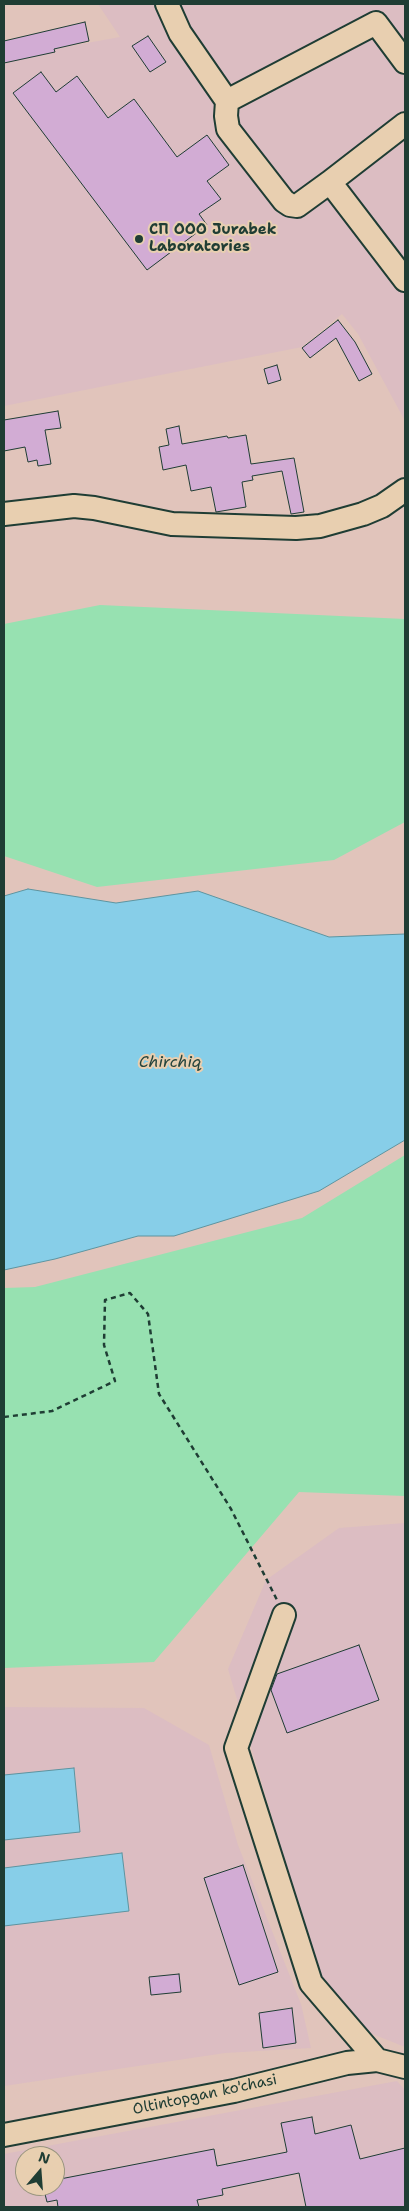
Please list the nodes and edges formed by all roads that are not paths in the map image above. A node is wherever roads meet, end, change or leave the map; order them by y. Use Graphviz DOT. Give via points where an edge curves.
graph roads {
  1 [pos="167,4"];
  2 [pos="373,13"];
  3 [pos="405,62"];
  4 [pos="227,101"];
  5 [pos="405,124"];
  6 [pos="330,182"];
  7 [pos="405,280"];
  8 [pos="405,490"];
  9 [pos="4,514"];
  10 [pos="284,1615"];
  11 [pos="377,2060"];
  12 [pos="405,2066"];
  13 [pos="4,2135"];
  1 -- 4 [label="street" via="180,33"];
  2 -- 3 [label="street"];
  2 -- 4 [label="street"];
  4 -- 6 [label="street" via="228,129 284,201 297,206"];
  5 -- 6 [label="street"];
  6 -- 7 [label="street"];
  8 -- 9 [label="street" via="363,514 320,526 296,528 172,524 74,506"];
  10 -- 11 [label="street" via="236,1748 310,1983"];
  11 -- 12 [label="street, Oltintopgan ko'chasi"];
  11 -- 13 [label="street, Oltintopgan ko'chasi" via="347,2063 234,2091"];
}
